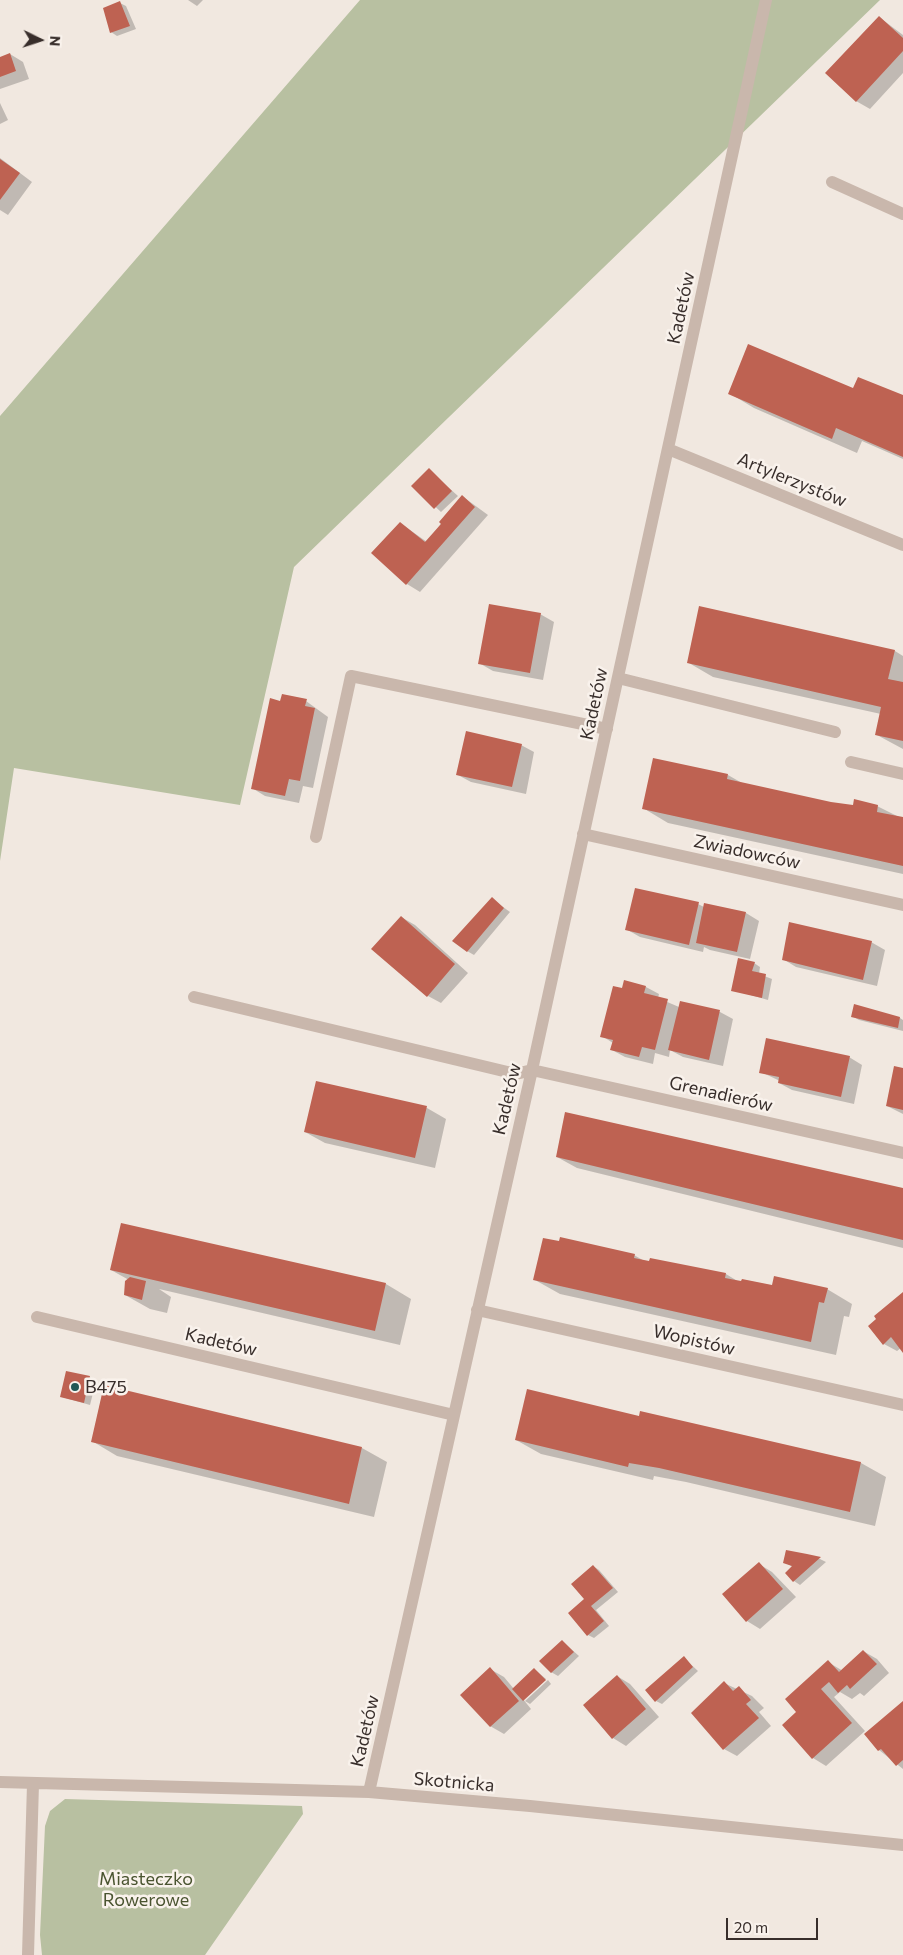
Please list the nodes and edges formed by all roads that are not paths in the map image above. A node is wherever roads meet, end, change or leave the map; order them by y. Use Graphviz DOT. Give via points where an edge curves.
graph roads {
  1 [pos="766,0"];
  2 [pos="832,182"];
  3 [pos="903,214"];
  4 [pos="668,448"];
  5 [pos="903,545"];
  6 [pos="618,678"];
  7 [pos="607,729"];
  8 [pos="836,732"];
  9 [pos="850,762"];
  10 [pos="903,774"];
  11 [pos="583,834"];
  12 [pos="316,837"];
  13 [pos="903,905"];
  14 [pos="194,997"];
  15 [pos="532,1070"];
  16 [pos="903,1153"];
  17 [pos="477,1310"];
  18 [pos="37,1317"];
  19 [pos="903,1404"];
  20 [pos="454,1415"];
  21 [pos="0,1782"];
  22 [pos="33,1784"];
  23 [pos="369,1792"];
  24 [pos="903,1845"];
  25 [pos="28,1955"];
  1 -- 4 [label="street, Kadetów"];
  2 -- 3 [label="street"];
  4 -- 5 [label="street, Artylerzystów"];
  4 -- 6 [label="street, Kadetów"];
  6 -- 7 [label="street, Kadetów"];
  6 -- 8 [label="street"];
  7 -- 11 [label="street, Kadetów"];
  7 -- 12 [label="street" via="351,676"];
  9 -- 10 [label="street"];
  11 -- 13 [label="street, Zwiadowców"];
  11 -- 15 [label="street, Kadetów"];
  14 -- 15 [label="street, Grenadierów" via="516,1074"];
  15 -- 16 [label="street, Grenadierów"];
  15 -- 17 [label="street, Kadetów"];
  17 -- 19 [label="street, Wopistów"];
  17 -- 20 [label="street, Kadetów"];
  18 -- 20 [label="street, Kadetów"];
  20 -- 23 [label="street, Kadetów"];
  21 -- 22 [label="street, Skotnicka"];
  22 -- 23 [label="street, Skotnicka"];
  22 -- 25 [label="street"];
  23 -- 24 [label="street, Skotnicka"];
}
